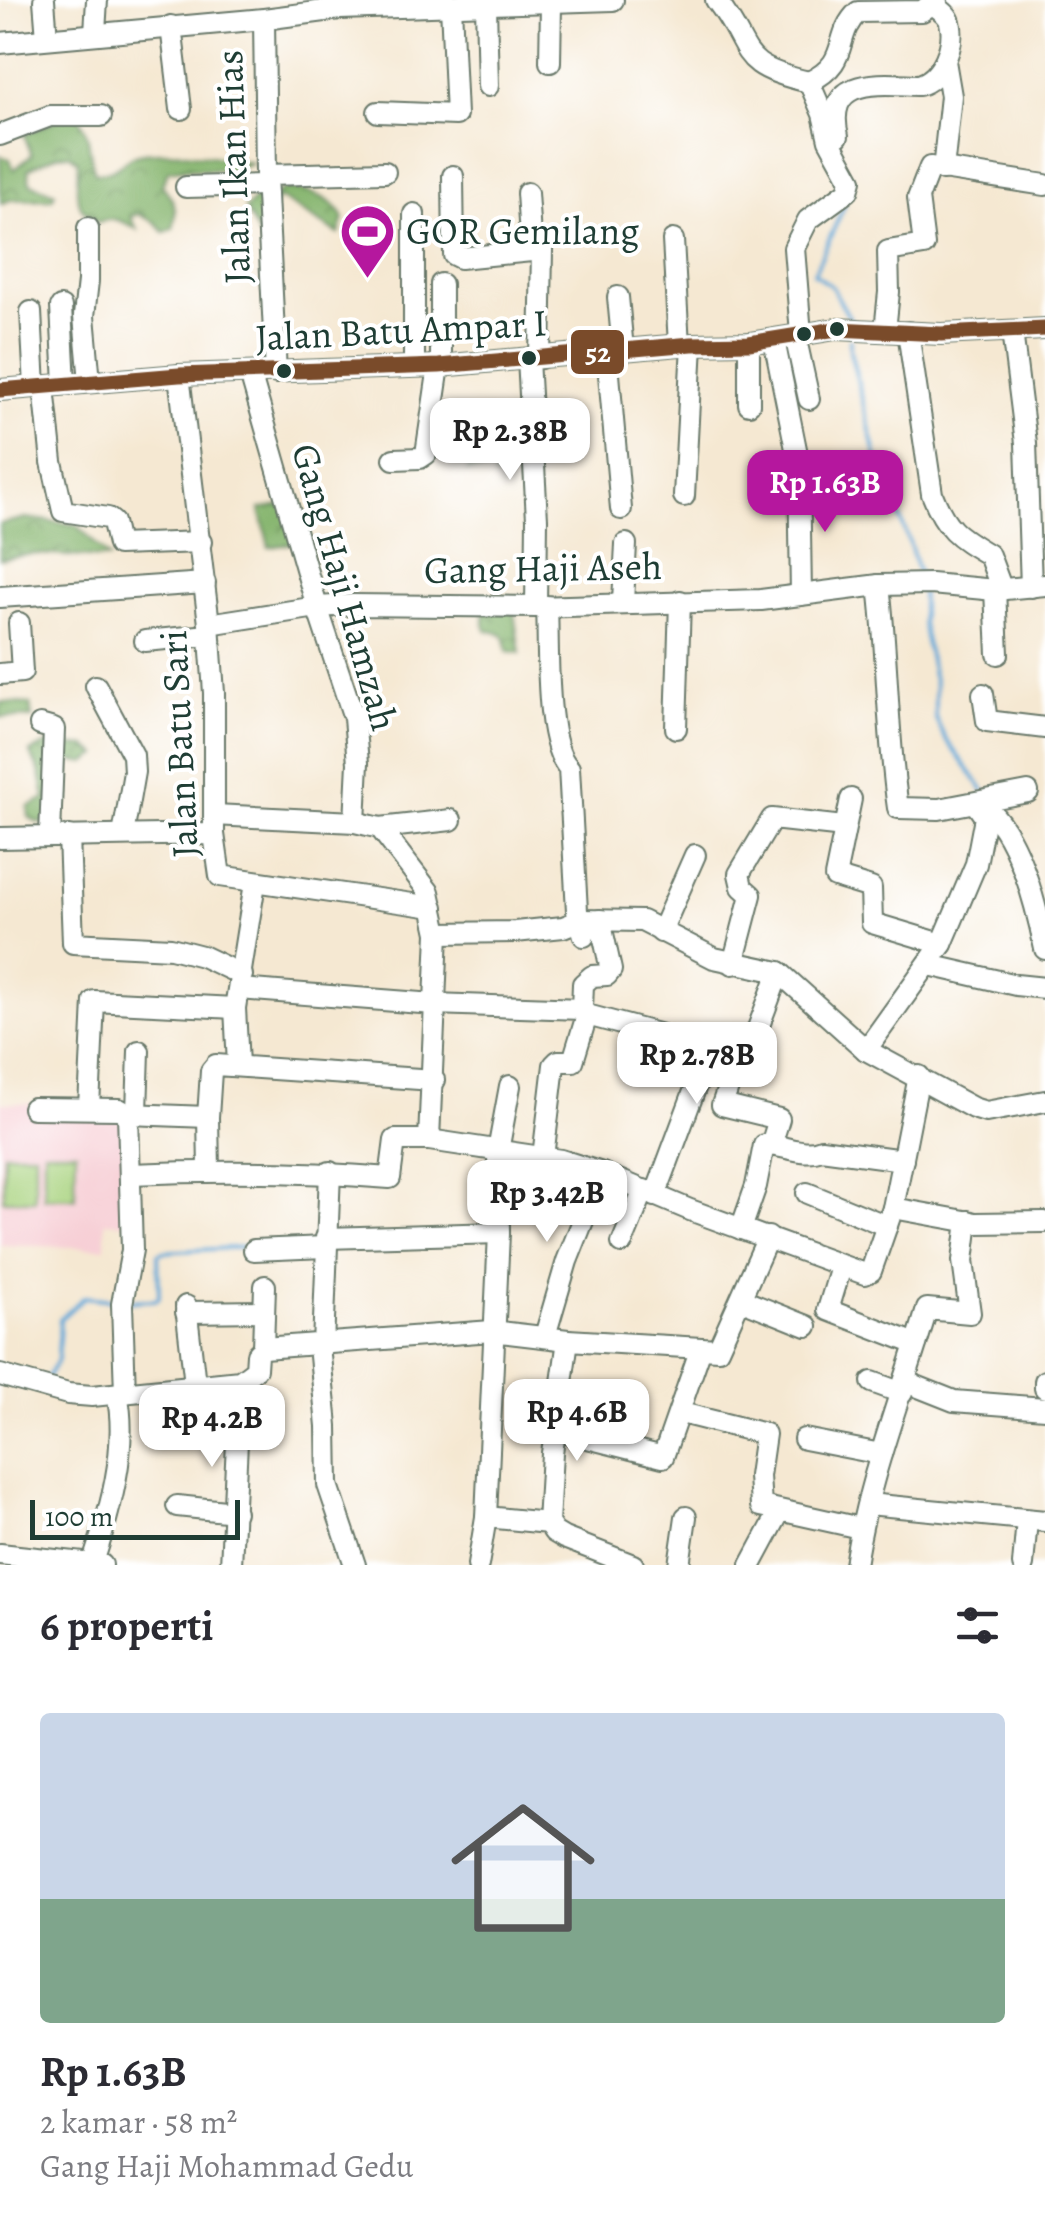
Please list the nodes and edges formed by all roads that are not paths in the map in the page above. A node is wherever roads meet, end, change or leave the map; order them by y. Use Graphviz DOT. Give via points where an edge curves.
graph roads {
  1 [pos="44,0"];
  2 [pos="98,0"];
  3 [pos="612,0"];
  4 [pos="716,0"];
  5 [pos="521,2"];
  6 [pos="459,3"];
  7 [pos="357,4"];
  8 [pos="551,4"];
  9 [pos="939,7"];
  10 [pos="264,19"];
  11 [pos="172,26"];
  12 [pos="95,32"];
  13 [pos="47,38"];
  14 [pos="0,42"];
  15 [pos="946,60"];
  16 [pos="550,62"];
  17 [pos="809,82"];
  18 [pos="488,86"];
  19 [pos="181,109"];
  20 [pos="378,112"];
  21 [pos="101,116"];
  22 [pos="0,135"];
  23 [pos="840,154"];
  24 [pos="937,169"];
  25 [pos="385,172"];
  26 [pos="453,176"];
  27 [pos="266,180"];
  28 [pos="1045,186"];
  29 [pos="186,188"];
  30 [pos="527,194"];
  31 [pos="414,214"];
  32 [pos="88,228"];
  33 [pos="674,240"];
  34 [pos="531,251"];
  35 [pos="441,284"];
  36 [pos="618,296"];
  37 [pos="60,307"];
  38 [pos="32,312"];
  39 [pos="1045,330"];
  40 [pos="885,331"];
  41 [pos="1012,331"];
  42 [pos="908,332"];
  43 [pos="798,335"];
  44 [pos="774,340"];
  45 [pos="749,343"];
  46 [pos="686,345"];
  47 [pos="615,351"];
  48 [pos="534,358"];
  49 [pos="414,366"];
  50 [pos="440,366"];
  51 [pos="250,373"];
  52 [pos="276,373"];
  53 [pos="179,375"];
  54 [pos="90,382"];
  55 [pos="48,386"];
  56 [pos="0,390"];
  57 [pos="809,399"];
  58 [pos="749,404"];
  59 [pos="394,459"];
  60 [pos="684,496"];
  61 [pos="621,509"];
  62 [pos="201,542"];
  63 [pos="626,544"];
  64 [pos="205,583"];
  65 [pos="879,585"];
  66 [pos="1038,586"];
  67 [pos="999,590"];
  68 [pos="801,595"];
  69 [pos="0,597"];
  70 [pos="680,601"];
  71 [pos="623,602"];
  72 [pos="541,606"];
  73 [pos="317,607"];
  74 [pos="19,623"];
  75 [pos="209,629"];
  76 [pos="144,641"];
  77 [pos="998,654"];
  78 [pos="0,674"];
  79 [pos="96,686"];
  80 [pos="983,694"];
  81 [pos="40,726"];
  82 [pos="676,728"];
  83 [pos="1045,728"];
  84 [pos="1028,792"];
  85 [pos="850,799"];
  86 [pos="982,801"];
  87 [pos="451,820"];
  88 [pos="355,822"];
  89 [pos="214,825"];
  90 [pos="844,827"];
  91 [pos="380,828"];
  92 [pos="123,835"];
  93 [pos="60,836"];
  94 [pos="0,838"];
  95 [pos="694,855"];
  96 [pos="255,884"];
  97 [pos="433,907"];
  98 [pos="592,926"];
  99 [pos="661,932"];
  100 [pos="438,933"];
  101 [pos="942,944"];
  102 [pos="1045,949"];
  103 [pos="733,964"];
  104 [pos="930,965"];
  105 [pos="778,972"];
  106 [pos="1045,988"];
  107 [pos="239,990"];
  108 [pos="434,1004"];
  109 [pos="584,1012"];
  110 [pos="711,1046"];
  111 [pos="866,1050"];
  112 [pos="140,1051"];
  113 [pos="739,1056"];
  114 [pos="238,1065"];
  115 [pos="919,1076"];
  116 [pos="434,1080"];
  117 [pos="510,1086"];
  118 [pos="1045,1101"];
  119 [pos="34,1108"];
  120 [pos="89,1108"];
  121 [pos="132,1113"];
  122 [pos="208,1116"];
  123 [pos="429,1140"];
  124 [pos="771,1144"];
  125 [pos="498,1151"];
  126 [pos="544,1156"];
  127 [pos="902,1160"];
  128 [pos="209,1170"];
  129 [pos="330,1172"];
  130 [pos="602,1172"];
  131 [pos="130,1174"];
  132 [pos="649,1193"];
  133 [pos="806,1193"];
  134 [pos="890,1217"];
  135 [pos="968,1221"];
  136 [pos="1045,1222"];
  137 [pos="741,1228"];
  138 [pos="499,1233"];
  139 [pos="768,1237"];
  140 [pos="325,1243"];
  141 [pos="622,1243"];
  142 [pos="254,1250"];
  143 [pos="841,1267"];
  144 [pos="265,1286"];
  145 [pos="742,1300"];
  146 [pos="264,1311"];
  147 [pos="806,1326"];
  148 [pos="492,1331"];
  149 [pos="545,1336"];
  150 [pos="568,1340"];
  151 [pos="916,1344"];
  152 [pos="321,1346"];
  153 [pos="263,1348"];
  154 [pos="701,1348"];
  155 [pos="0,1374"];
  156 [pos="240,1380"];
  157 [pos="872,1382"];
  158 [pos="195,1384"];
  159 [pos="904,1388"];
  160 [pos="121,1394"];
  161 [pos="1045,1408"];
  162 [pos="681,1413"];
  163 [pos="556,1430"];
  164 [pos="804,1439"];
  165 [pos="880,1454"];
  166 [pos="868,1504"];
  167 [pos="177,1506"];
  168 [pos="780,1511"];
  169 [pos="235,1512"];
  170 [pos="486,1516"];
  171 [pos="686,1518"];
  172 [pos="1036,1520"];
  173 [pos="548,1523"];
  174 [pos="860,1528"];
  175 [pos="0,1554"];
  176 [pos="92,1564"];
  177 [pos="103,1565"];
  178 [pos="231,1565"];
  179 [pos="356,1565"];
  180 [pos="478,1565"];
  181 [pos="632,1565"];
  182 [pos="679,1565"];
  183 [pos="751,1565"];
  184 [pos="855,1565"];
  185 [pos="1023,1565"];
  1 -- 13 [label="street"];
  2 -- 12 [label="street"];
  3 -- 8 [label="street, Jalan Ikan Hias"];
  4 -- 17 [label="street" via="756,64"];
  5 -- 6 [label="street, Jalan Ikan Hias"];
  5 -- 8 [label="street, Jalan Ikan Hias"];
  6 -- 7 [label="street, Jalan Ikan Hias"];
  6 -- 18 [label="street"];
  6 -- 20 [label="street" via="456,115"];
  7 -- 10 [label="street, Jalan Ikan Hias"];
  8 -- 16 [label="street"];
  9 -- 15 [label="street" via="951,24"];
  9 -- 17 [label="street" via="858,12 838,60"];
  10 -- 11 [label="street, Jalan Ikan Hias"];
  10 -- 27 [label="street, Jalan Ikan Hias"];
  11 -- 12 [label="street, Jalan Ikan Hias"];
  11 -- 19 [label="street"];
  12 -- 13 [label="street, Jalan Ikan Hias"];
  13 -- 14 [label="street, Jalan Ikan Hias"];
  15 -- 23 [label="street" via="927,82 860,85 843,96 836,114"];
  15 -- 24 [label="street" via="952,96"];
  17 -- 23 [label="street"];
  21 -- 22 [label="street" via="50,116"];
  23 -- 43 [label="street" via="851,180 848,191 808,220 794,248"];
  24 -- 28 [label="street"];
  24 -- 40 [label="street" via="918,198 924,245 888,251"];
  25 -- 27 [label="street"];
  26 -- 34 [label="street" via="454,256"];
  27 -- 29 [label="street"];
  27 -- 52 [label="street, Jalan Ikan Hias"];
  30 -- 34 [label="street"];
  31 -- 49 [label="street"];
  32 -- 54 [label="street" via="84,316"];
  33 -- 46 [label="street"];
  34 -- 48 [label="street" via="542,250"];
  35 -- 50 [label="street"];
  36 -- 47 [label="street"];
  37 -- 55 [label="street"];
  38 -- 55 [label="street"];
  39 -- 41 [label="street, Jalan Batu Ampar I"];
  40 -- 42 [label="street, Jalan Batu Ampar I"];
  40 -- 43 [label="street, Jalan Batu Ampar I"];
  41 -- 42 [label="street, Jalan Batu Ampar I"];
  41 -- 66 [label="street"];
  42 -- 67 [label="street" via="932,494 961,541 989,555"];
  43 -- 44 [label="street, Jalan Batu Ampar I"];
  43 -- 57 [label="street"];
  44 -- 45 [label="street, Jalan Batu Ampar I"];
  44 -- 68 [label="street" via="799,464"];
  45 -- 46 [label="street, Jalan Batu Ampar I"];
  45 -- 58 [label="street"];
  46 -- 47 [label="street, Jalan Batu Ampar I"];
  46 -- 60 [label="street"];
  47 -- 48 [label="street, Jalan Batu Ampar I"];
  47 -- 61 [label="street"];
  48 -- 50 [label="street, Jalan Batu Ampar I"];
  48 -- 72 [label="street"];
  49 -- 50 [label="street, Jalan Batu Ampar I"];
  49 -- 52 [label="street, Jalan Batu Ampar I"];
  50 -- 59 [label="street" via="426,454"];
  51 -- 52 [label="street, Jalan Batu Ampar I"];
  51 -- 53 [label="street, Jalan Batu Ampar I"];
  51 -- 73 [label="street, Gang Haji Hamzah"];
  53 -- 54 [label="street, Jalan Batu Ampar I"];
  53 -- 62 [label="street, Jalan Batu Sari"];
  54 -- 55 [label="street, Jalan Batu Ampar I"];
  55 -- 56 [label="street, Jalan Batu Ampar I"];
  55 -- 62 [label="street" via="52,462 63,510 108,518 118,546"];
  62 -- 64 [label="street, Jalan Batu Sari"];
  63 -- 71 [label="street"];
  64 -- 69 [label="street"];
  64 -- 75 [label="street, Jalan Batu Sari"];
  65 -- 67 [label="street, Gang Haji Aseh"];
  65 -- 68 [label="street, Gang Haji Aseh"];
  65 -- 86 [label="street" via="898,808"];
  66 -- 67 [label="street, Gang Haji Aseh"];
  67 -- 77 [label="street"];
  68 -- 70 [label="street, Gang Haji Aseh"];
  70 -- 71 [label="street, Gang Haji Aseh"];
  70 -- 82 [label="street"];
  71 -- 72 [label="street, Gang Haji Aseh"];
  72 -- 73 [label="street, Gang Haji Aseh"];
  72 -- 98 [label="street" via="554,730 568,766 577,911"];
  73 -- 75 [label="street, Gang Haji Aseh"];
  73 -- 88 [label="street, Gang Haji Hamzah" via="354,718"];
  74 -- 78 [label="street" via="22,672"];
  75 -- 76 [label="street, Gang Haji Aseh"];
  75 -- 89 [label="street, Jalan Batu Sari"];
  79 -- 92 [label="street" via="133,756"];
  80 -- 83 [label="street" via="987,722"];
  81 -- 93 [label="street" via="54,729"];
  84 -- 86 [label="street"];
  85 -- 90 [label="street"];
  86 -- 101 [label="street" via="981,848"];
  86 -- 102 [label="street" via="1026,872"];
  87 -- 91 [label="street"];
  88 -- 89 [label="street"];
  88 -- 91 [label="street"];
  89 -- 92 [label="street"];
  89 -- 96 [label="street, Jalan Batu Sari" via="220,876"];
  90 -- 101 [label="street" via="836,877 871,888 872,922"];
  90 -- 103 [label="street" via="772,819 741,866 742,887 751,895"];
  91 -- 97 [label="street" via="429,892"];
  92 -- 93 [label="street"];
  93 -- 94 [label="street"];
  93 -- 107 [label="street" via="73,943 202,956"];
  95 -- 99 [label="street"];
  96 -- 97 [label="street"];
  96 -- 107 [label="street, Jalan Batu Sari"];
  97 -- 100 [label="street"];
  98 -- 99 [label="street" via="642,921"];
  98 -- 100 [label="street"];
  98 -- 109 [label="street" via="610,974 583,984"];
  99 -- 103 [label="street"];
  100 -- 108 [label="street"];
  101 -- 104 [label="street"];
  103 -- 105 [label="street"];
  104 -- 106 [label="street"];
  104 -- 111 [label="street"];
  105 -- 111 [label="street"];
  105 -- 113 [label="street" via="748,1055"];
  107 -- 108 [label="street"];
  107 -- 114 [label="street, Jalan Batu Sari"];
  107 -- 120 [label="street" via="94,1001"];
  108 -- 109 [label="street"];
  108 -- 116 [label="street"];
  109 -- 110 [label="street"];
  109 -- 126 [label="street" via="573,1061 554,1065"];
  110 -- 113 [label="street"];
  110 -- 132 [label="street"];
  111 -- 115 [label="street"];
  112 -- 121 [label="street"];
  113 -- 124 [label="street" via="722,1105 779,1119"];
  114 -- 116 [label="street"];
  114 -- 122 [label="street" via="214,1066"];
  115 -- 118 [label="street" via="986,1112"];
  115 -- 127 [label="street"];
  116 -- 123 [label="street"];
  117 -- 125 [label="street"];
  119 -- 120 [label="street"];
  120 -- 121 [label="street"];
  121 -- 122 [label="street"];
  121 -- 131 [label="street"];
  122 -- 128 [label="street"];
  123 -- 125 [label="street"];
  123 -- 129 [label="street" via="396,1140 391,1178"];
  124 -- 127 [label="street"];
  124 -- 137 [label="street" via="762,1149"];
  125 -- 126 [label="street"];
  125 -- 138 [label="street"];
  126 -- 130 [label="street"];
  127 -- 134 [label="street"];
  128 -- 129 [label="street"];
  128 -- 131 [label="street"];
  129 -- 140 [label="street"];
  130 -- 132 [label="street"];
  130 -- 149 [label="street"];
  131 -- 160 [label="street" via="132,1250 123,1301"];
  132 -- 137 [label="street"];
  132 -- 141 [label="street"];
  133 -- 134 [label="street"];
  134 -- 135 [label="street"];
  134 -- 143 [label="street" via="871,1271"];
  135 -- 136 [label="street"];
  135 -- 151 [label="street" via="963,1261 970,1313 928,1308"];
  137 -- 139 [label="street"];
  138 -- 140 [label="street"];
  138 -- 148 [label="street"];
  139 -- 143 [label="street"];
  139 -- 145 [label="street"];
  140 -- 142 [label="street"];
  140 -- 152 [label="street"];
  143 -- 151 [label="street" via="828,1310"];
  144 -- 146 [label="street"];
  145 -- 147 [label="street"];
  145 -- 154 [label="street" via="722,1345"];
  146 -- 153 [label="street"];
  146 -- 158 [label="street" via="186,1309"];
  148 -- 149 [label="street"];
  148 -- 152 [label="street"];
  148 -- 170 [label="street"];
  149 -- 150 [label="street"];
  150 -- 154 [label="street"];
  150 -- 163 [label="street"];
  151 -- 159 [label="street"];
  152 -- 153 [label="street"];
  152 -- 179 [label="street" via="328,1484"];
  153 -- 156 [label="street" via="256,1369"];
  154 -- 162 [label="street"];
  155 -- 160 [label="street" via="68,1394"];
  156 -- 158 [label="street"];
  156 -- 169 [label="street"];
  157 -- 159 [label="street"];
  158 -- 160 [label="street"];
  159 -- 161 [label="street" via="954,1401"];
  159 -- 165 [label="street"];
  160 -- 176 [label="street" via="121,1444 106,1528"];
  162 -- 163 [label="street" via="663,1456"];
  162 -- 168 [label="street" via="765,1434 759,1503"];
  163 -- 173 [label="street"];
  164 -- 165 [label="street"];
  165 -- 166 [label="street"];
  166 -- 172 [label="street"];
  166 -- 174 [label="street"];
  167 -- 169 [label="street"];
  168 -- 174 [label="street"];
  168 -- 183 [label="street"];
  169 -- 178 [label="street"];
  170 -- 173 [label="street"];
  170 -- 180 [label="street"];
  171 -- 182 [label="street"];
  172 -- 185 [label="street"];
  173 -- 181 [label="street" via="564,1538"];
  174 -- 184 [label="street"];
  175 -- 176 [label="street"];
  176 -- 177 [label="street"];
}
